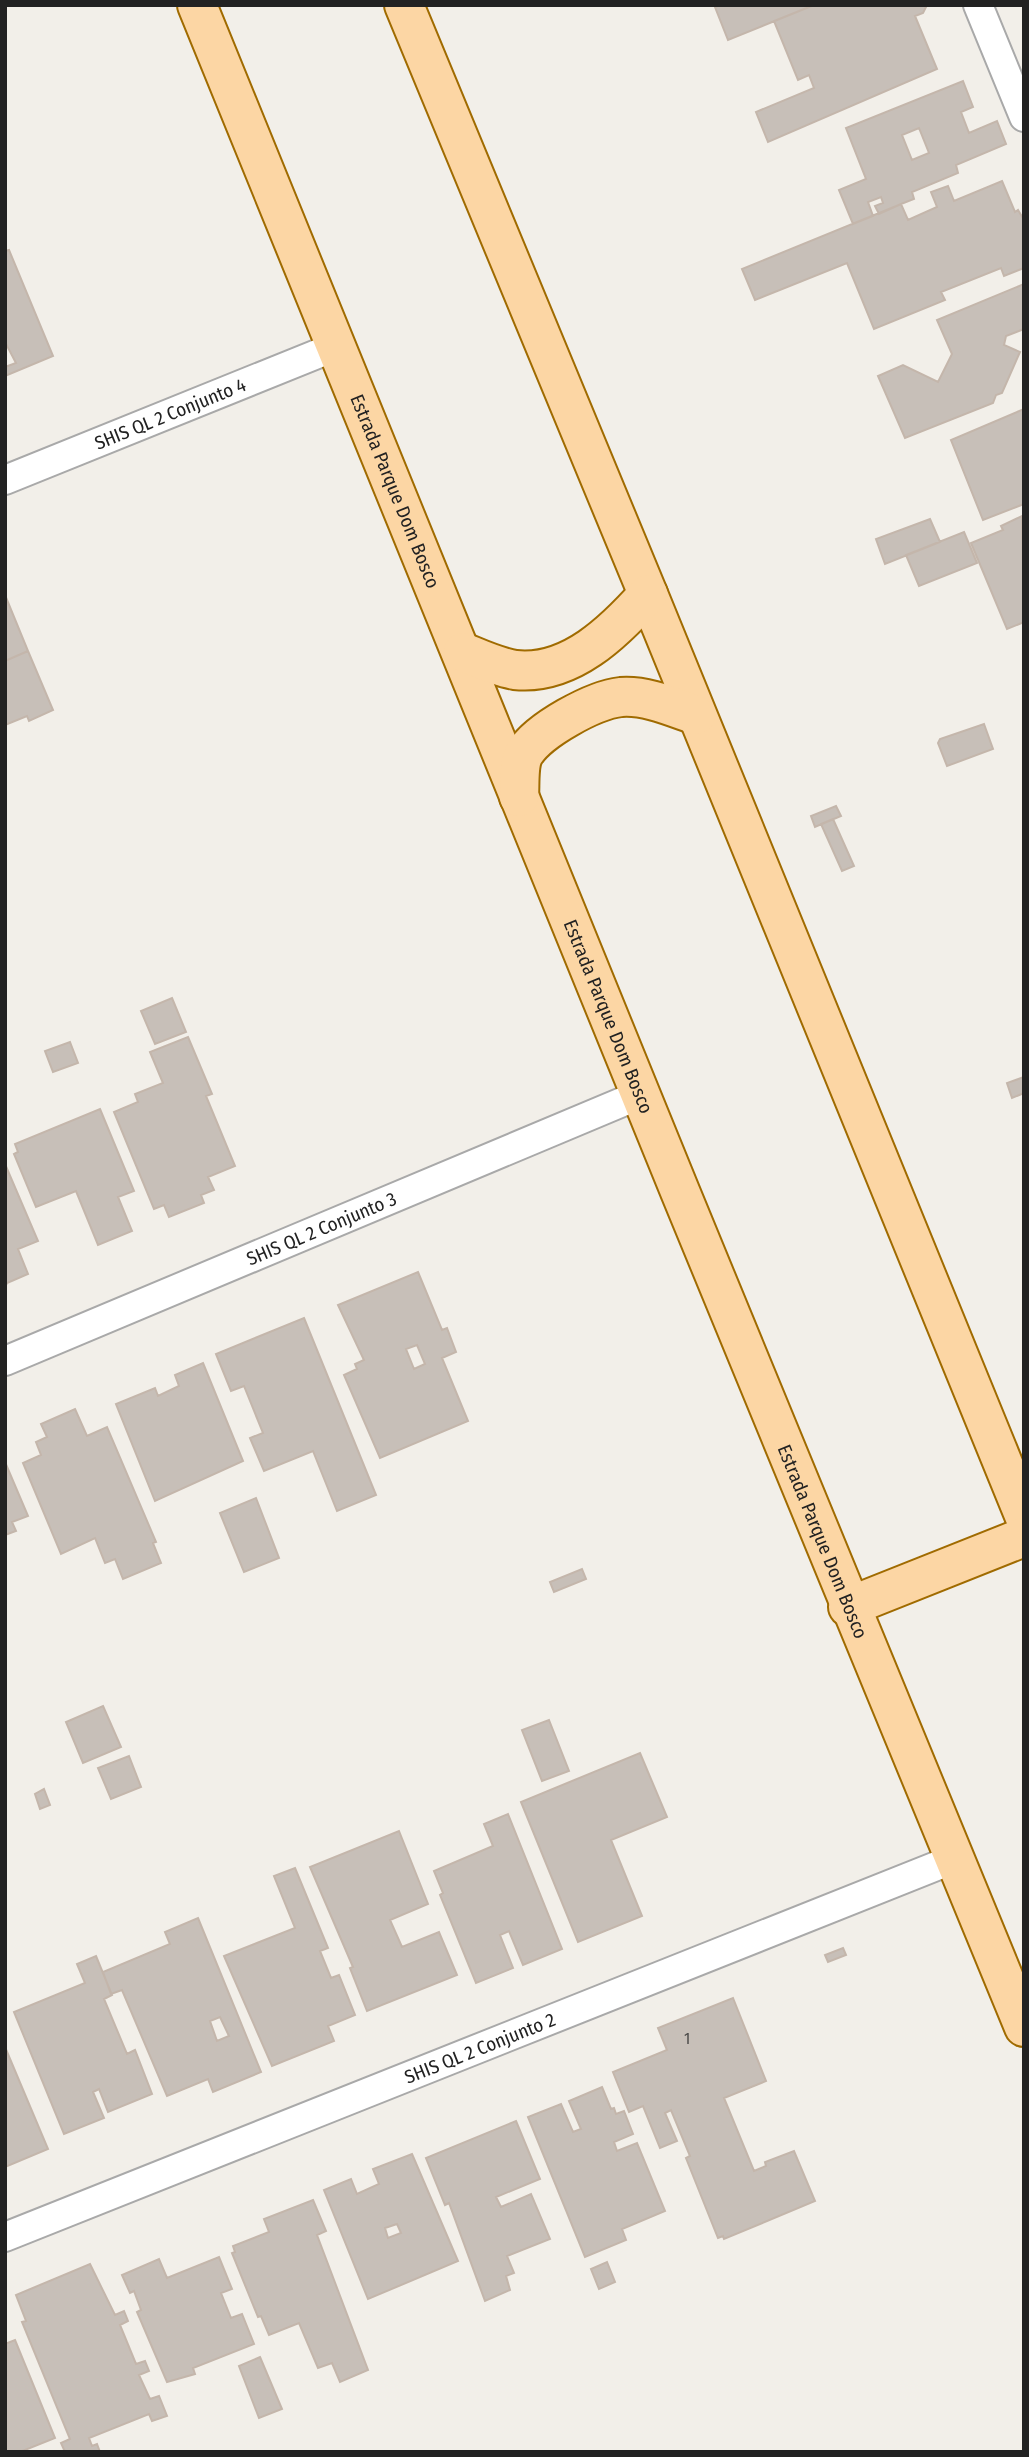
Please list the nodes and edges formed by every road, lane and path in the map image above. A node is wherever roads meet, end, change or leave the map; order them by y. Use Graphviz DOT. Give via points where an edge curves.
graph roads {
  1 [pos="197,5"];
  2 [pos="404,5"];
  3 [pos="978,5"];
  4 [pos="1024,117"];
  5 [pos="337,346"];
  6 [pos="5,480"];
  7 [pos="648,594"];
  8 [pos="463,652"];
  9 [pos="696,715"];
  10 [pos="519,797"];
  11 [pos="639,1095"];
  12 [pos="5,1361"];
  13 [pos="1024,1515"];
  14 [pos="1024,1537"];
  15 [pos="848,1607"];
  16 [pos="954,1859"];
  17 [pos="1024,2027"];
  18 [pos="5,2237"];
  1 -- 5 [label="main road, Estrada Parque Dom Bosco"];
  2 -- 7 [label="main road"];
  3 -- 4 [label="street"];
  5 -- 6 [label="street, SHIS QL 2 Conjunto 4"];
  5 -- 8 [label="main road, Estrada Parque Dom Bosco"];
  7 -- 8 [label="main road" via="617,629 556,664 516,670"];
  7 -- 9 [label="main road"];
  8 -- 10 [label="main road, Estrada Parque Dom Bosco"];
  9 -- 10 [label="main road" via="621,697 581,712 547,729 523,755"];
  9 -- 13 [label="main road"];
  10 -- 11 [label="main road, Estrada Parque Dom Bosco"];
  11 -- 12 [label="street, SHIS QL 2 Conjunto 3"];
  11 -- 15 [label="main road, Estrada Parque Dom Bosco"];
  14 -- 15 [label="main road"];
  15 -- 16 [label="main road, Estrada Parque Dom Bosco"];
  16 -- 17 [label="main road, Estrada Parque Dom Bosco"];
  16 -- 18 [label="street, SHIS QL 2 Conjunto 2"];
}
